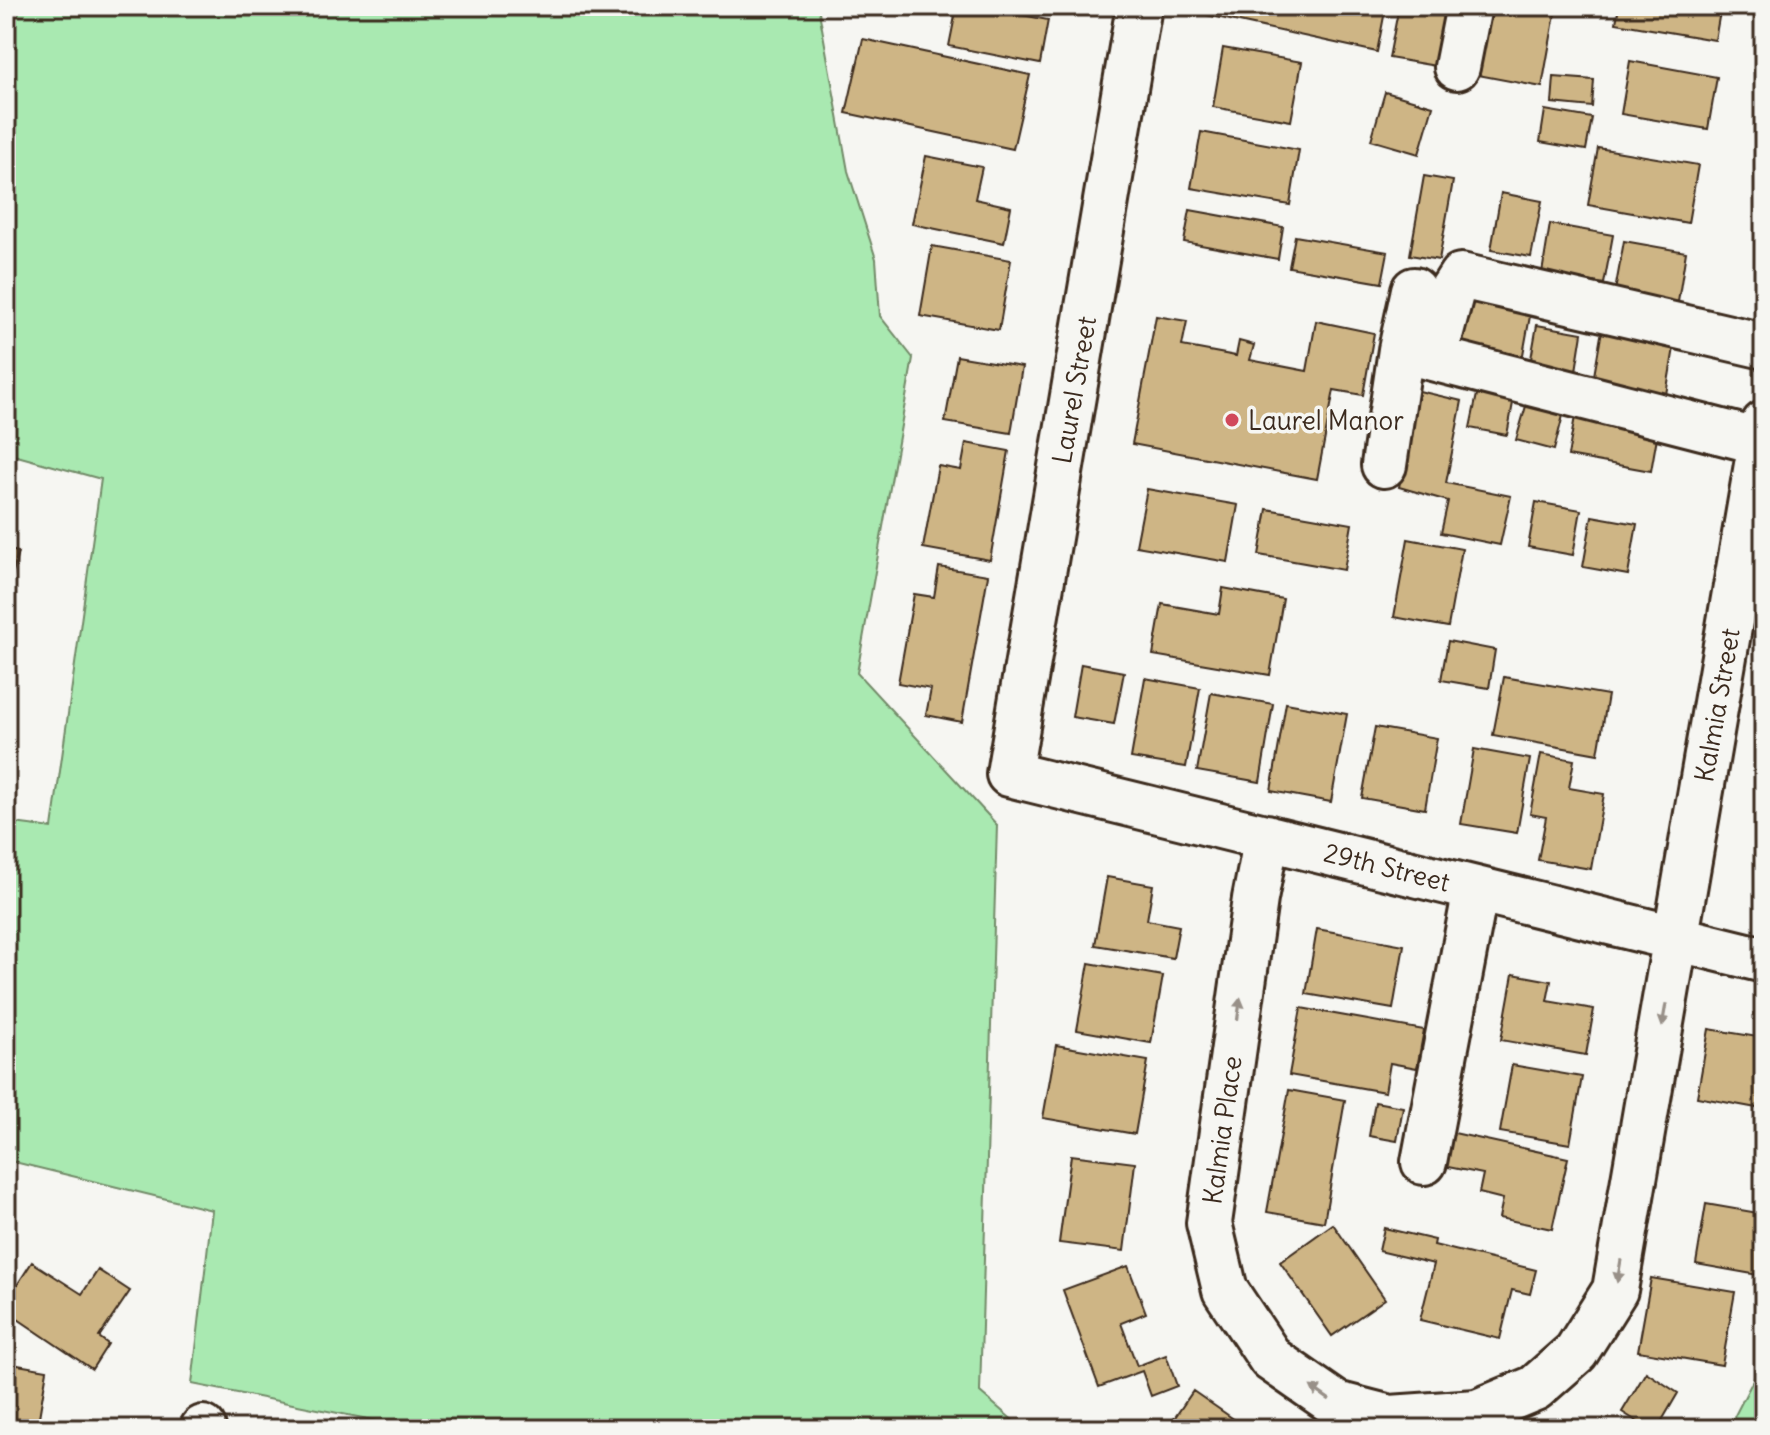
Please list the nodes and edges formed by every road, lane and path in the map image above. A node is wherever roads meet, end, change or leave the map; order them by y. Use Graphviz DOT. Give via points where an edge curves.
graph roads {
  1 [pos="1139,6"];
  2 [pos="1469,6"];
  3 [pos="1457,67"];
  4 [pos="1414,290"];
  5 [pos="1764,346"];
  6 [pos="1418,354"];
  7 [pos="1762,433"];
  8 [pos="1384,465"];
  9 [pos="1009,774"];
  10 [pos="1267,837"];
  11 [pos="1476,889"];
  12 [pos="1677,938"];
  13 [pos="1764,960"];
  14 [pos="1424,1162"];
  1 -- 9 [label="street, Laurel Street"];
  2 -- 3 [label="street"];
  4 -- 6 [label="street"];
  5 -- 6 [label="street" via="1461,276"];
  6 -- 7 [label="street"];
  6 -- 8 [label="street"];
  7 -- 12 [label="street, Kalmia Street"];
  9 -- 10 [label="street, 29th Street"];
  10 -- 11 [label="street, 29th Street"];
  12 -- 10 [label="street, Kalmia Place, one-way" via="1615,1290 1576,1352 1535,1388 1477,1412 1390,1418 1336,1404 1271,1359 1225,1290 1209,1223"];
  11 -- 12 [label="street, 29th Street"];
  11 -- 14 [label="street"];
  12 -- 13 [label="street, 29th Street"];
}
